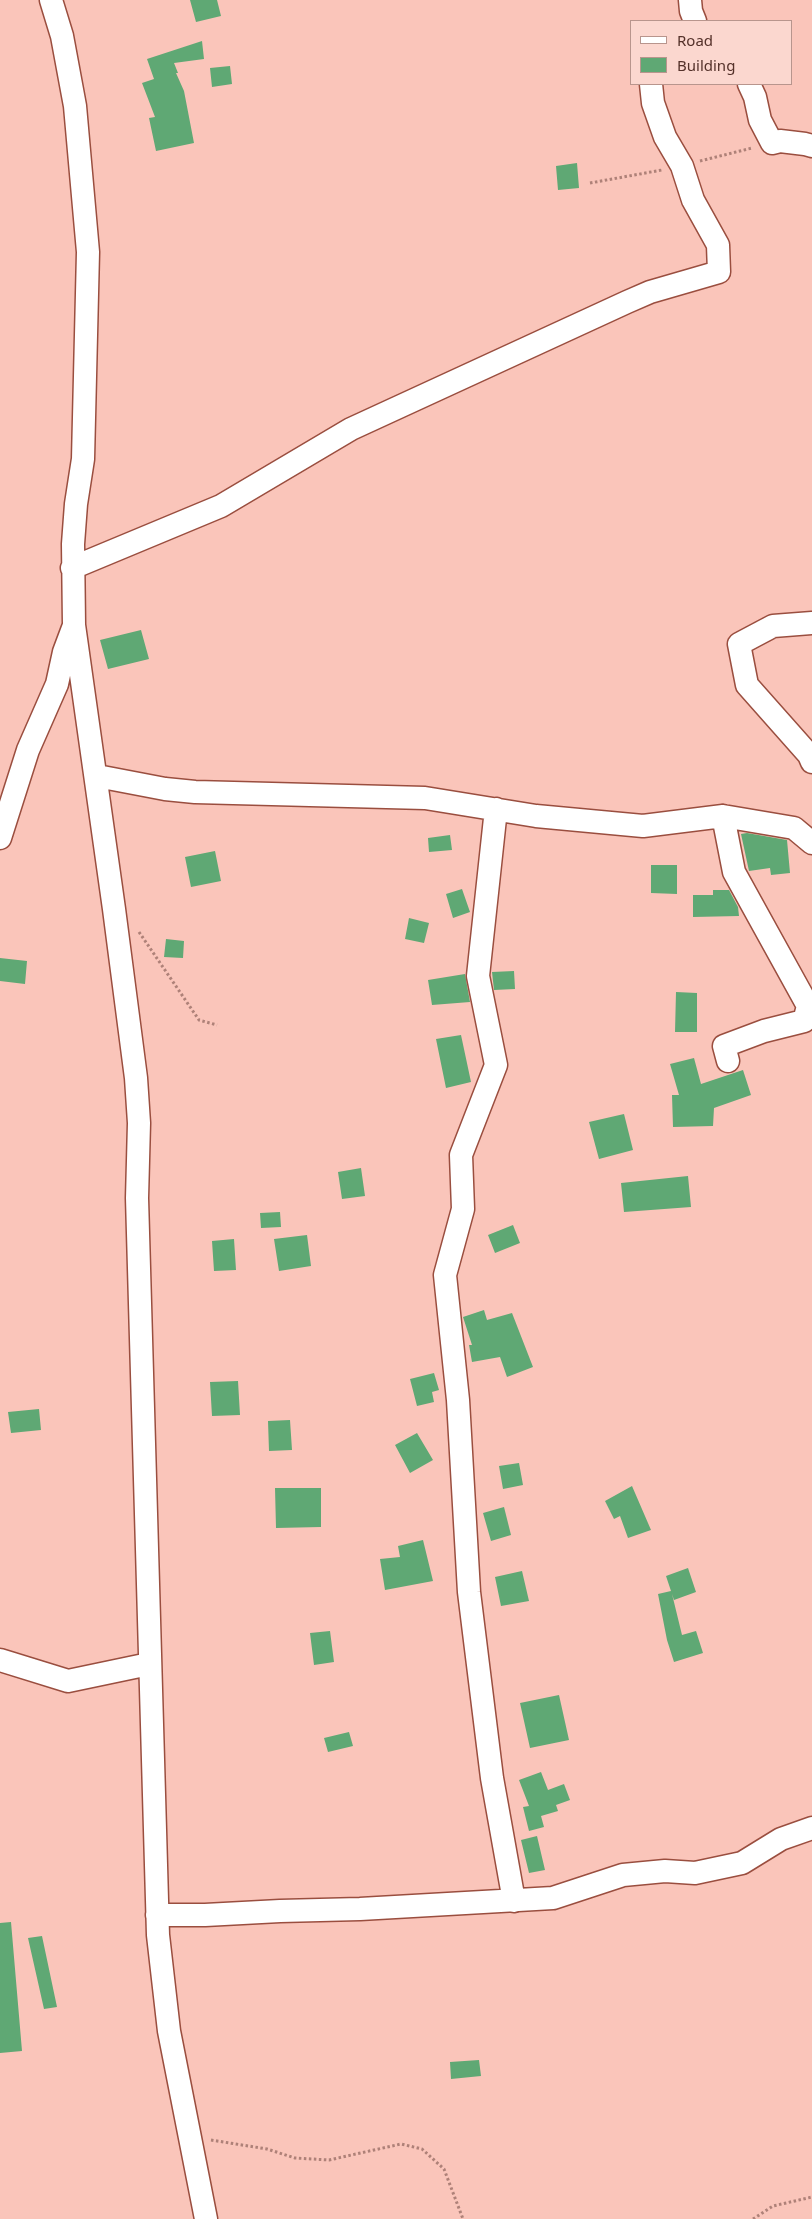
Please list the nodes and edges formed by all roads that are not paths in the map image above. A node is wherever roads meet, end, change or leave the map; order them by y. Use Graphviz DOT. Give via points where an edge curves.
graph roads {
  1 [pos="50,0"];
  2 [pos="690,0"];
  3 [pos="695,20"];
  4 [pos="651,85"];
  5 [pos="749,85"];
  6 [pos="812,146"];
  7 [pos="72,568"];
  8 [pos="812,623"];
  9 [pos="74,625"];
  10 [pos="812,762"];
  11 [pos="97,776"];
  12 [pos="496,809"];
  13 [pos="723,816"];
  14 [pos="0,838"];
  15 [pos="812,843"];
  16 [pos="728,1062"];
  17 [pos="0,1660"];
  18 [pos="149,1664"];
  19 [pos="812,1828"];
  20 [pos="514,1901"];
  21 [pos="157,1915"];
  22 [pos="206,2219"];
  1 -- 7 [label="street" via="62,36 75,106 88,252 83,459"];
  2 -- 3 [label="street"];
  4 -- 7 [label="street" via="665,137 682,166 693,200 718,244 719,272 627,302 351,429 221,506"];
  5 -- 6 [label="street" via="760,120 772,143 780,141"];
  7 -- 9 [label="street"];
  8 -- 10 [label="street" via="773,626 739,644 747,685"];
  9 -- 11 [label="street"];
  9 -- 14 [label="street" via="57,684 28,750"];
  11 -- 12 [label="street" via="195,792 425,798"];
  11 -- 18 [label="street" via="139,1123 136,1198"];
  12 -- 13 [label="street" via="643,826"];
  12 -- 20 [label="street" via="478,976 496,1065 461,1155 463,1209 445,1275 458,1400 469,1592 492,1778"];
  13 -- 15 [label="street" via="794,828"];
  13 -- 16 [label="street" via="734,872 808,1006 804,1021 724,1046"];
  17 -- 18 [label="street" via="68,1681"];
  18 -- 21 [label="street"];
  19 -- 20 [label="street" via="781,1839 742,1863 695,1874 665,1871 622,1875 552,1898"];
  20 -- 21 [label="street"];
  21 -- 22 [label="street" via="169,2031"];
}
